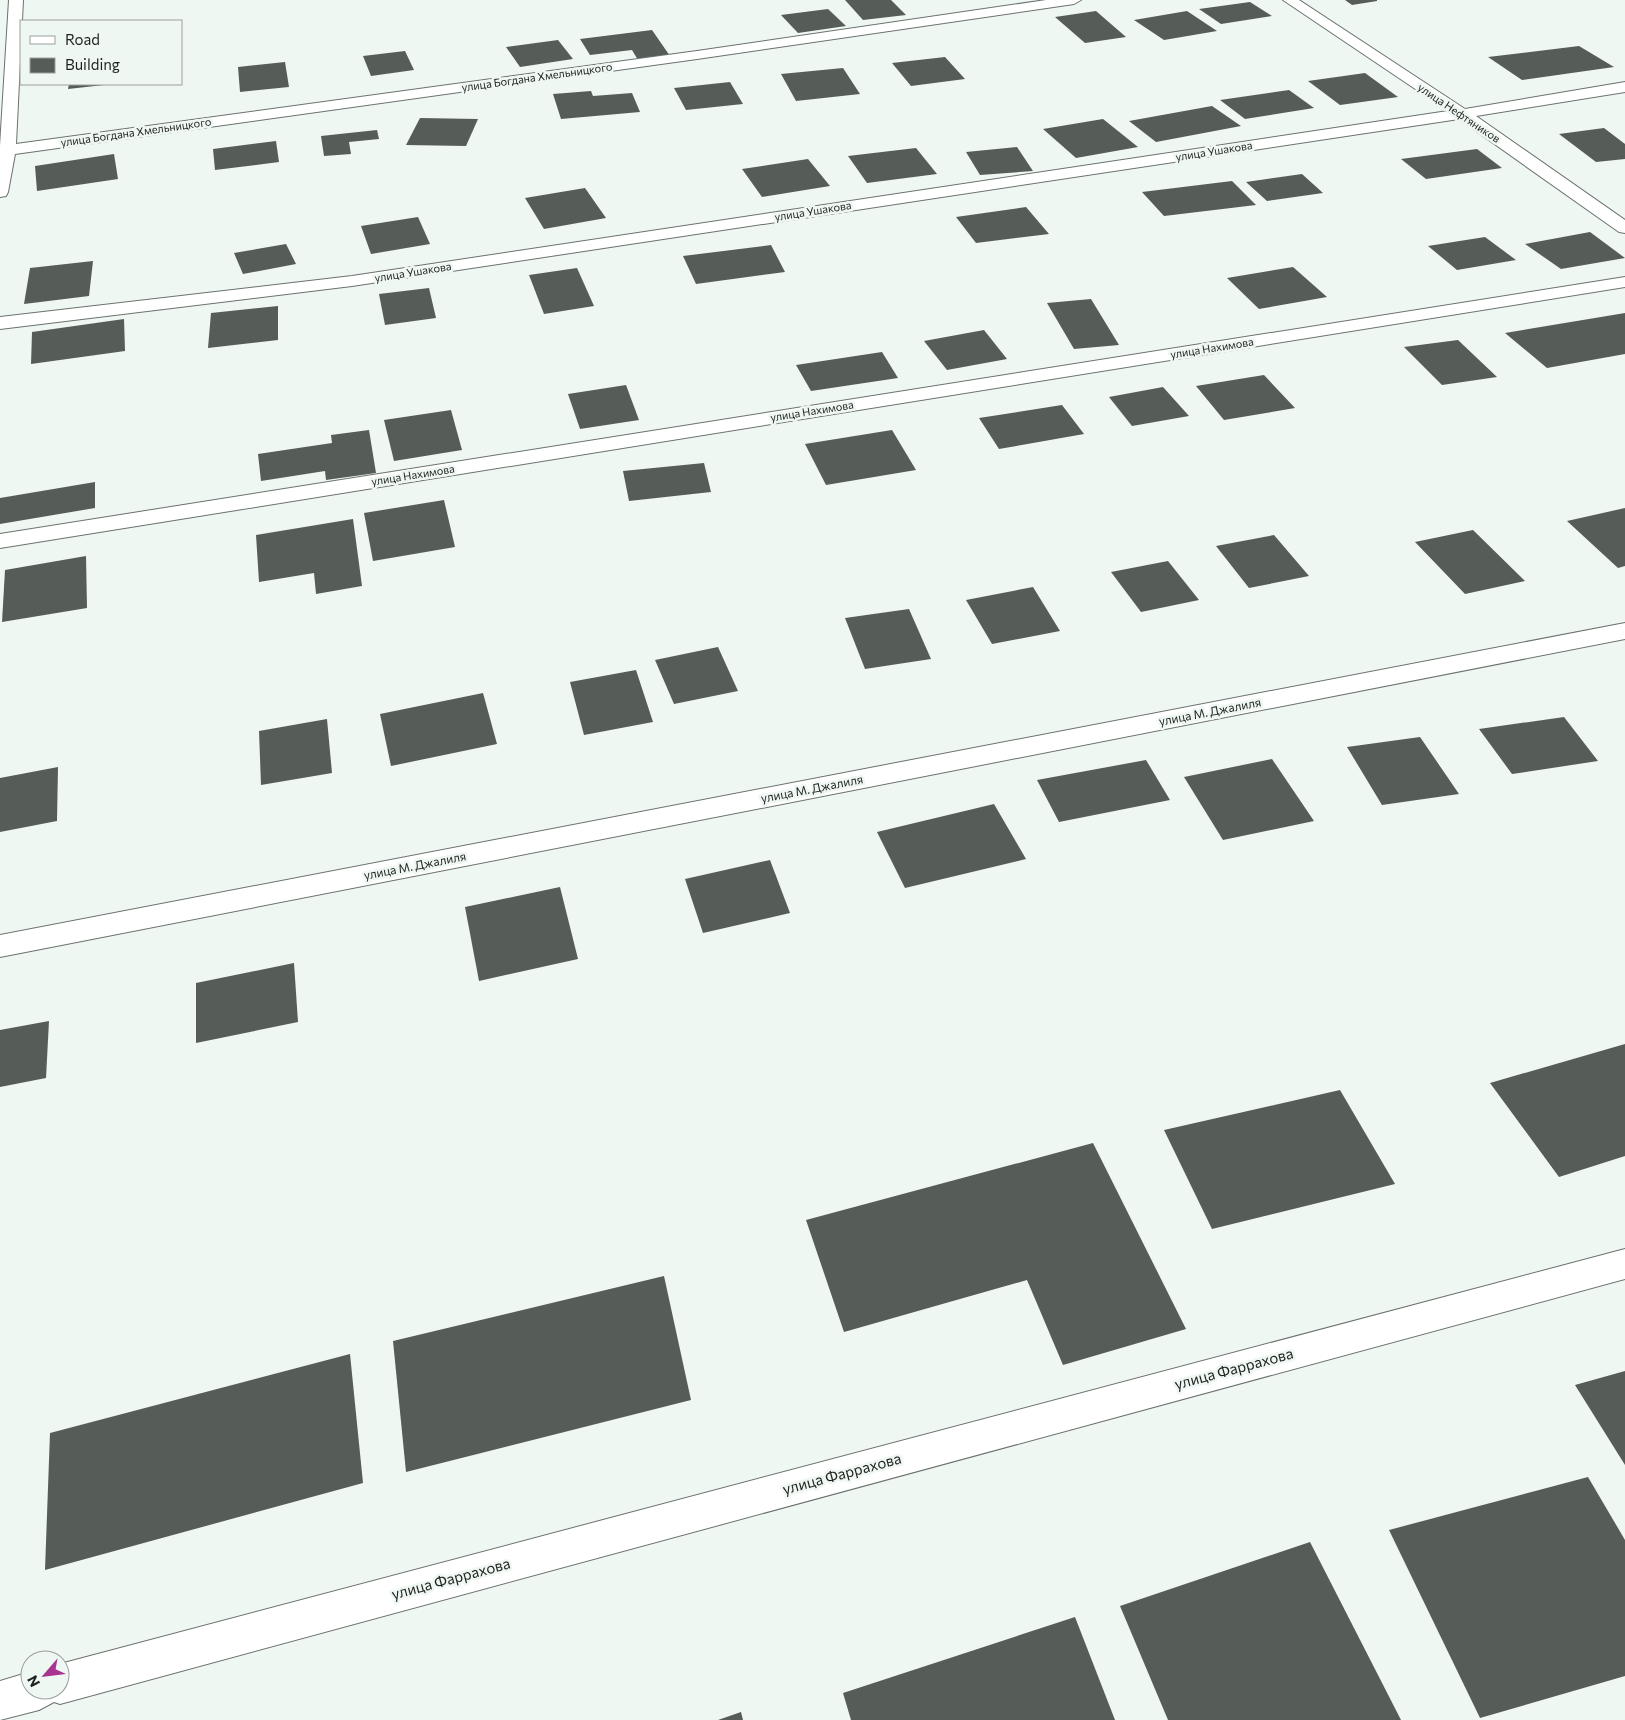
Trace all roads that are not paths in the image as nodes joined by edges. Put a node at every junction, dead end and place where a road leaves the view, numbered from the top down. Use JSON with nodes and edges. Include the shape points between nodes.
{"nodes":[{"id":1,"x":16,"y":0,"type":"edge"},
{"id":2,"x":1074,"y":0,"type":"edge"},
{"id":3,"x":1290,"y":0,"type":"edge"},
{"id":4,"x":1625,"y":87,"type":"edge"},
{"id":5,"x":1462,"y":114,"type":"junction"},
{"id":6,"x":4,"y":150,"type":"edge"},
{"id":7,"x":0,"y":192,"type":"edge"},
{"id":8,"x":1625,"y":228,"type":"edge"},
{"id":9,"x":1625,"y":282,"type":"edge"},
{"id":10,"x":0,"y":323,"type":"edge"},
{"id":11,"x":0,"y":541,"type":"edge"},
{"id":12,"x":1625,"y":631,"type":"edge"},
{"id":13,"x":0,"y":946,"type":"edge"},
{"id":14,"x":1625,"y":1264,"type":"edge"},
{"id":15,"x":70,"y":1681,"type":"edge"},
{"id":16,"x":20,"y":1695,"type":"edge"},
{"id":17,"x":0,"y":1701,"type":"edge"}],
"edges":[{"from":1,"to":6,"type":"street"},
{"from":2,"to":6,"type":"street","name":"улица Богдана Хмельницкого"},
{"from":3,"to":5,"type":"street","name":"улица Нефтяников"},
{"from":4,"to":5,"type":"street","name":"улица Ушакова"},
{"from":5,"to":8,"type":"street","name":"улица Нефтяников"},
{"from":5,"to":10,"type":"street","name":"улица Ушакова","via":[[352,281]]},
{"from":6,"to":7,"type":"street"},
{"from":9,"to":11,"type":"street","name":"улица Нахимова"},
{"from":12,"to":13,"type":"street","name":"улица М. Джалиля"},
{"from":14,"to":15,"type":"street","name":"улица Фаррахова"},
{"from":16,"to":17,"type":"street"}]}
